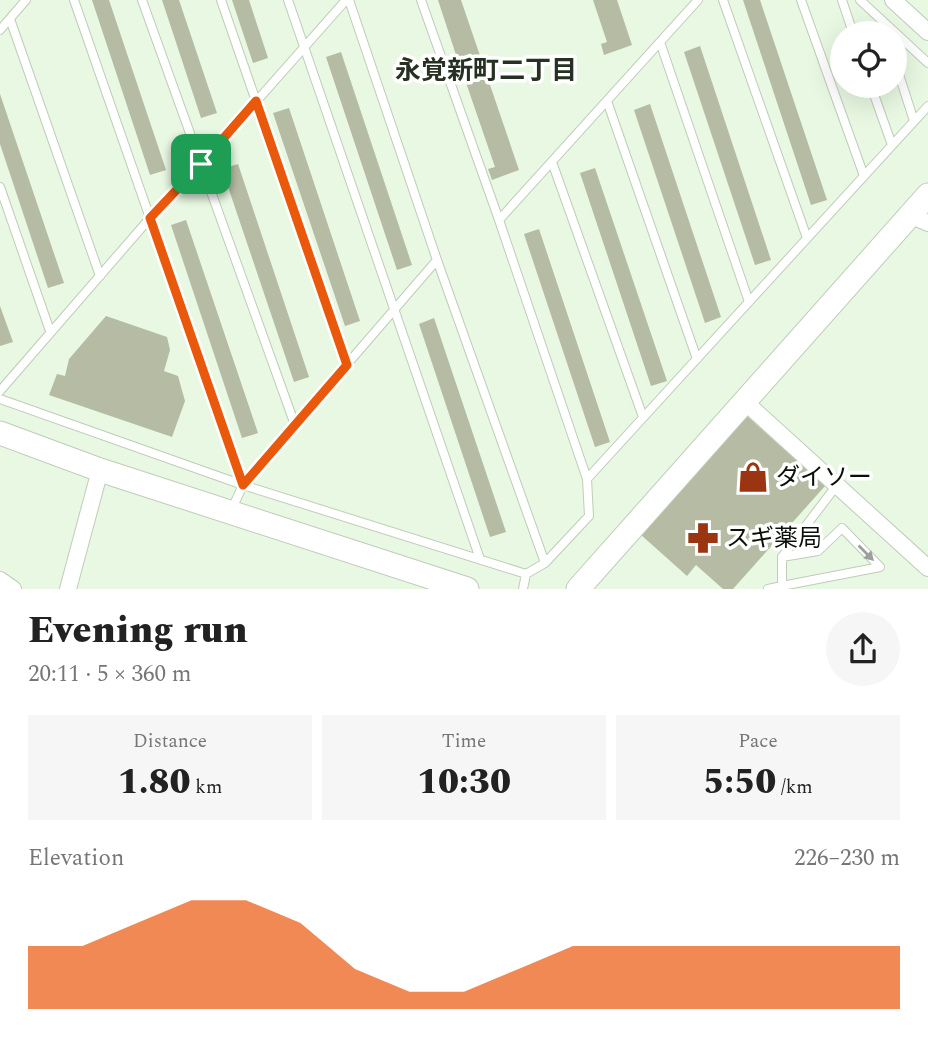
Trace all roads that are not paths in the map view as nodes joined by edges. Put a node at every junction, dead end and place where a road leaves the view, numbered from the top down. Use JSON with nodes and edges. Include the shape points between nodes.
{"nodes":[{"id":1,"x":26,"y":0,"type":"edge"},
{"id":2,"x":74,"y":0,"type":"edge"},
{"id":3,"x":142,"y":0,"type":"edge"},
{"id":4,"x":221,"y":0,"type":"edge"},
{"id":5,"x":288,"y":0,"type":"edge"},
{"id":6,"x":347,"y":0,"type":"edge"},
{"id":7,"x":421,"y":0,"type":"edge"},
{"id":8,"x":698,"y":0,"type":"edge"},
{"id":9,"x":723,"y":0,"type":"edge"},
{"id":10,"x":801,"y":0,"type":"edge"},
{"id":11,"x":842,"y":0,"type":"edge"},
{"id":12,"x":860,"y":0,"type":"edge"},
{"id":13,"x":892,"y":0,"type":"edge"},
{"id":14,"x":10,"y":19,"type":"junction"},
{"id":15,"x":881,"y":20,"type":"joint"},
{"id":16,"x":849,"y":21,"type":"edge"},
{"id":17,"x":0,"y":30,"type":"edge"},
{"id":18,"x":928,"y":32,"type":"edge"},
{"id":19,"x":660,"y":42,"type":"junction"},
{"id":20,"x":305,"y":46,"type":"junction"},
{"id":21,"x":928,"y":63,"type":"edge"},
{"id":22,"x":875,"y":98,"type":"edge"},
{"id":23,"x":907,"y":98,"type":"edge"},
{"id":24,"x":256,"y":101,"type":"junction"},
{"id":25,"x":607,"y":101,"type":"junction"},
{"id":26,"x":928,"y":106,"type":"edge"},
{"id":27,"x":914,"y":121,"type":"junction"},
{"id":28,"x":892,"y":145,"type":"junction"},
{"id":29,"x":552,"y":162,"type":"junction"},
{"id":30,"x":201,"y":164,"type":"junction"},
{"id":31,"x":864,"y":176,"type":"junction"},
{"id":32,"x":0,"y":187,"type":"edge"},
{"id":33,"x":928,"y":195,"type":"edge"},
{"id":34,"x":150,"y":218,"type":"junction"},
{"id":35,"x":919,"y":219,"type":"edge"},
{"id":36,"x":499,"y":220,"type":"junction"},
{"id":37,"x":807,"y":238,"type":"junction"},
{"id":38,"x":437,"y":260,"type":"junction"},
{"id":39,"x":100,"y":276,"type":"junction"},
{"id":40,"x":749,"y":302,"type":"junction"},
{"id":41,"x":394,"y":309,"type":"junction"},
{"id":42,"x":51,"y":331,"type":"junction"},
{"id":43,"x":696,"y":359,"type":"junction"},
{"id":44,"x":347,"y":365,"type":"junction"},
{"id":45,"x":0,"y":391,"type":"edge"},
{"id":46,"x":0,"y":399,"type":"edge"},
{"id":47,"x":744,"y":401,"type":"junction"},
{"id":48,"x":643,"y":417,"type":"junction"},
{"id":49,"x":295,"y":425,"type":"junction"},
{"id":50,"x":0,"y":433,"type":"edge"},
{"id":51,"x":100,"y":470,"type":"junction"},
{"id":52,"x":587,"y":479,"type":"junction"},
{"id":53,"x":243,"y":485,"type":"junction"},
{"id":54,"x":837,"y":485,"type":"junction"},
{"id":55,"x":230,"y":511,"type":"junction"},
{"id":56,"x":782,"y":557,"type":"junction"},
{"id":57,"x":480,"y":559,"type":"junction"},
{"id":58,"x":545,"y":564,"type":"junction"},
{"id":59,"x":928,"y":568,"type":"edge"},
{"id":60,"x":526,"y":574,"type":"junction"},
{"id":61,"x":0,"y":580,"type":"edge"},
{"id":62,"x":809,"y":585,"type":"edge"},
{"id":63,"x":782,"y":586,"type":"junction"},
{"id":64,"x":13,"y":589,"type":"edge"},
{"id":65,"x":68,"y":589,"type":"edge"},
{"id":66,"x":467,"y":589,"type":"edge"},
{"id":67,"x":523,"y":589,"type":"edge"},
{"id":68,"x":578,"y":589,"type":"edge"},
{"id":69,"x":768,"y":589,"type":"edge"}],
"edges":[{"from":1,"to":14,"type":"lane"},
{"from":2,"to":34,"type":"lane"},
{"from":3,"to":30,"type":"lane"},
{"from":4,"to":24,"type":"lane"},
{"from":5,"to":20,"type":"lane"},
{"from":6,"to":20,"type":"lane"},
{"from":6,"to":38,"type":"lane"},
{"from":7,"to":36,"type":"lane"},
{"from":8,"to":19,"type":"lane"},
{"from":9,"to":37,"type":"lane"},
{"from":10,"to":31,"type":"lane"},
{"from":11,"to":16,"type":"lane"},
{"from":12,"to":15,"type":"lane"},
{"from":13,"to":18,"type":"street"},
{"from":14,"to":17,"type":"lane"},
{"from":14,"to":39,"type":"lane"},
{"from":15,"to":21,"type":"lane"},
{"from":19,"to":25,"type":"lane"},
{"from":19,"to":40,"type":"lane"},
{"from":20,"to":24,"type":"lane"},
{"from":20,"to":41,"type":"lane"},
{"from":22,"to":28,"type":"lane"},
{"from":23,"to":27,"type":"lane"},
{"from":24,"to":30,"type":"lane"},
{"from":24,"to":44,"type":"lane"},
{"from":25,"to":29,"type":"lane"},
{"from":25,"to":43,"type":"lane"},
{"from":26,"to":27,"type":"lane"},
{"from":27,"to":28,"type":"lane"},
{"from":28,"to":31,"type":"lane"},
{"from":29,"to":36,"type":"lane"},
{"from":29,"to":48,"type":"lane"},
{"from":30,"to":34,"type":"lane"},
{"from":30,"to":49,"type":"lane"},
{"from":31,"to":37,"type":"lane"},
{"from":32,"to":42,"type":"lane"},
{"from":33,"to":35,"type":"street"},
{"from":34,"to":39,"type":"lane"},
{"from":34,"to":53,"type":"lane"},
{"from":35,"to":47,"type":"street"},
{"from":36,"to":52,"type":"lane"},
{"from":37,"to":40,"type":"lane"},
{"from":38,"to":41,"type":"lane"},
{"from":38,"to":58,"type":"lane"},
{"from":39,"to":42,"type":"lane"},
{"from":40,"to":43,"type":"lane"},
{"from":41,"to":44,"type":"lane"},
{"from":41,"to":57,"type":"lane"},
{"from":42,"to":45,"type":"lane"},
{"from":43,"to":48,"type":"lane"},
{"from":44,"to":49,"type":"lane"},
{"from":46,"to":53,"type":"lane"},
{"from":47,"to":54,"type":"street"},
{"from":47,"to":68,"type":"street"},
{"from":48,"to":52,"type":"lane"},
{"from":49,"to":53,"type":"lane"},
{"from":50,"to":51,"type":"street"},
{"from":51,"to":55,"type":"street"},
{"from":51,"to":65,"type":"street"},
{"from":52,"to":58,"type":"lane","via":[[589,516]]},
{"from":53,"to":55,"type":"lane"},
{"from":53,"to":57,"type":"lane"},
{"from":54,"to":56,"type":"lane"},
{"from":54,"to":59,"type":"street"},
{"from":55,"to":66,"type":"street"},
{"from":56,"to":62,"type":"lane","one_way":true,"via":[[818,551],[842,528],[880,567]]},
{"from":56,"to":63,"type":"lane"},
{"from":57,"to":60,"type":"lane"},
{"from":58,"to":60,"type":"lane"},
{"from":60,"to":67,"type":"lane"},
{"from":61,"to":64,"type":"street"},
{"from":62,"to":63,"type":"lane"},
{"from":63,"to":69,"type":"lane"}]}
